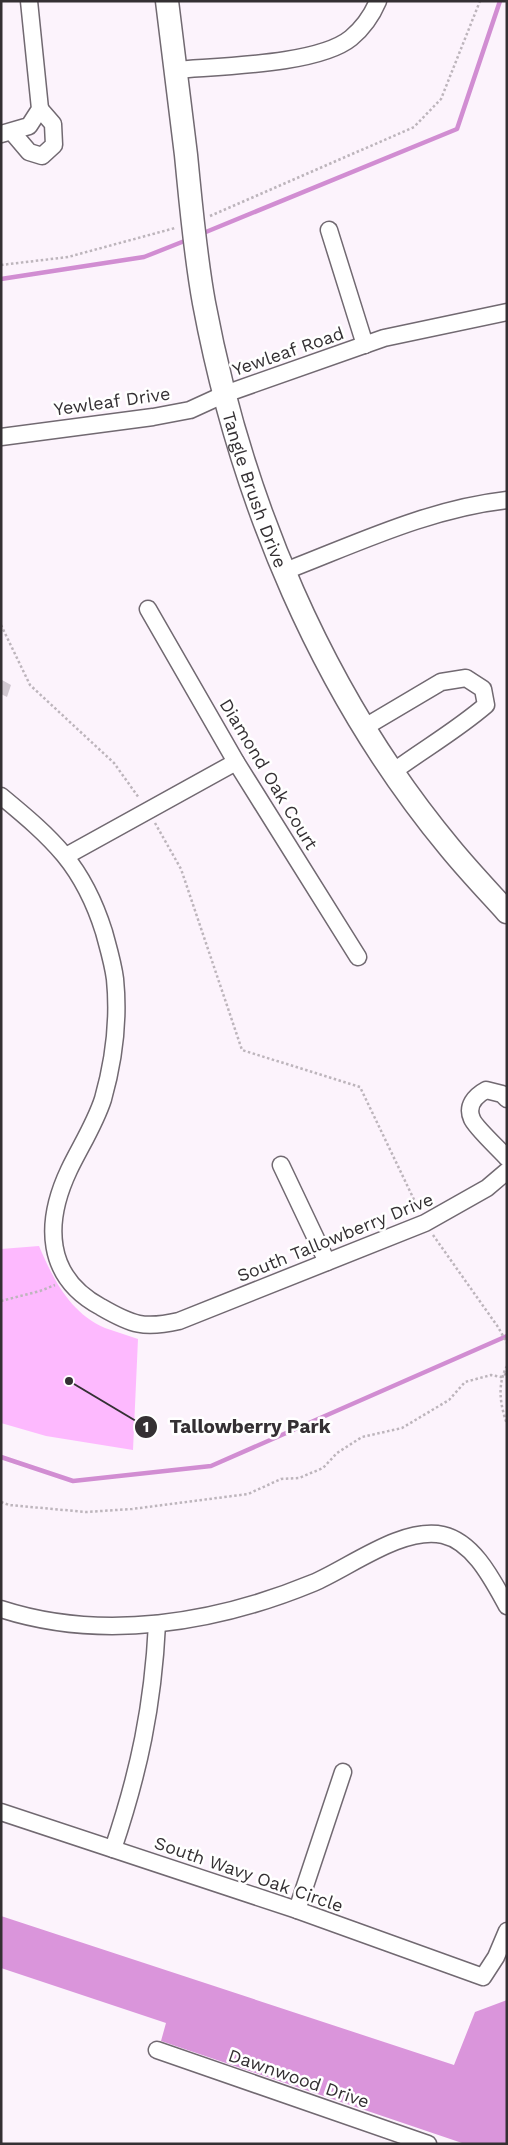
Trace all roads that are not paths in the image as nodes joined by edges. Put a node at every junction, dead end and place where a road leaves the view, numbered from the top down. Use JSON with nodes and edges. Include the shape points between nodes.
{"nodes":[{"id":1,"x":29,"y":1,"type":"edge"},
{"id":2,"x":167,"y":1,"type":"edge"},
{"id":3,"x":378,"y":1,"type":"edge"},
{"id":4,"x":175,"y":70,"type":"junction"},
{"id":5,"x":40,"y":109,"type":"junction"},
{"id":6,"x":7,"y":133,"type":"edge"},
{"id":7,"x":329,"y":230,"type":"dead end"},
{"id":8,"x":507,"y":312,"type":"edge"},
{"id":9,"x":365,"y":346,"type":"junction"},
{"id":10,"x":225,"y":394,"type":"junction"},
{"id":11,"x":1,"y":437,"type":"edge"},
{"id":12,"x":507,"y":500,"type":"edge"},
{"id":13,"x":285,"y":571,"type":"junction"},
{"id":14,"x":148,"y":609,"type":"dead end"},
{"id":15,"x":365,"y":727,"type":"junction"},
{"id":16,"x":236,"y":762,"type":"junction"},
{"id":17,"x":394,"y":771,"type":"junction"},
{"id":18,"x":1,"y":796,"type":"edge"},
{"id":19,"x":66,"y":856,"type":"junction"},
{"id":20,"x":507,"y":912,"type":"edge"},
{"id":21,"x":358,"y":957,"type":"dead end"},
{"id":22,"x":507,"y":1099,"type":"edge"},
{"id":23,"x":507,"y":1158,"type":"edge"},
{"id":24,"x":281,"y":1165,"type":"dead end"},
{"id":25,"x":507,"y":1171,"type":"edge"},
{"id":26,"x":327,"y":1262,"type":"junction"},
{"id":27,"x":507,"y":1606,"type":"edge"},
{"id":28,"x":1,"y":1609,"type":"edge"},
{"id":29,"x":157,"y":1624,"type":"junction"},
{"id":30,"x":343,"y":1772,"type":"dead end"},
{"id":31,"x":1,"y":1812,"type":"edge"},
{"id":32,"x":113,"y":1849,"type":"junction"},
{"id":33,"x":297,"y":1910,"type":"junction"},
{"id":34,"x":507,"y":1931,"type":"edge"},
{"id":35,"x":157,"y":2050,"type":"dead end"},
{"id":36,"x":428,"y":2144,"type":"edge"}],
"edges":[{"from":1,"to":5,"type":"street"},
{"from":2,"to":4,"type":"street","name":"Tangle Brush Drive"},
{"from":3,"to":4,"type":"street","via":[[372,15],[351,38],[306,57]]},
{"from":4,"to":10,"type":"street","name":"Tangle Brush Drive","via":[[204,304]]},
{"from":5,"to":6,"type":"street","via":[[29,126]]},
{"from":5,"to":6,"type":"street","via":[[53,124],[54,145],[42,156],[28,152]]},
{"from":7,"to":9,"type":"street","name":"Yewleaf Road"},
{"from":8,"to":9,"type":"street","name":"Yewleaf Road","via":[[384,338]]},
{"from":9,"to":10,"type":"street","name":"Yewleaf Road"},
{"from":10,"to":11,"type":"street","name":"Yewleaf Drive","via":[[190,410]]},
{"from":10,"to":13,"type":"street","name":"Tangle Brush Drive","via":[[254,489]]},
{"from":12,"to":13,"type":"street","via":[[430,515]]},
{"from":13,"to":15,"type":"street","name":"Tangle Brush Drive","via":[[327,663]]},
{"from":14,"to":16,"type":"street","name":"Diamond Oak Court"},
{"from":15,"to":17,"type":"street","name":"Tangle Brush Drive"},
{"from":15,"to":17,"type":"street","via":[[441,682],[466,678],[483,689],[486,705]]},
{"from":16,"to":19,"type":"street"},
{"from":16,"to":21,"type":"street","name":"Diamond Oak Court"},
{"from":17,"to":20,"type":"street","name":"Tangle Brush Drive","via":[[450,848]]},
{"from":18,"to":19,"type":"street","name":"South Tallowberry Drive"},
{"from":19,"to":26,"type":"street","name":"South Tallowberry Drive","via":[[96,907],[114,971],[116,1005],[116,1034],[102,1101],[58,1200],[53,1250],[68,1280],[86,1300],[127,1322],[144,1325],[179,1321]]},
{"from":22,"to":23,"type":"street","via":[[502,1094],[486,1090],[471,1104],[472,1119]]},
{"from":24,"to":26,"type":"street"},
{"from":25,"to":26,"type":"street","name":"South Tallowberry Drive","via":[[487,1188],[426,1223]]},
{"from":27,"to":29,"type":"street","via":[[477,1559],[459,1542],[442,1535],[418,1535],[314,1583],[258,1603],[199,1618]]},
{"from":28,"to":29,"type":"street","via":[[39,1619],[83,1624]]},
{"from":29,"to":32,"type":"street","via":[[147,1724],[130,1798]]},
{"from":30,"to":33,"type":"street"},
{"from":31,"to":32,"type":"street","name":"South Wavy Oak Circle"},
{"from":32,"to":33,"type":"street","name":"South Wavy Oak Circle"},
{"from":33,"to":34,"type":"street","name":"South Wavy Oak Circle","via":[[483,1976],[496,1957]]},
{"from":35,"to":36,"type":"street","name":"Dawnwood Drive"}]}
